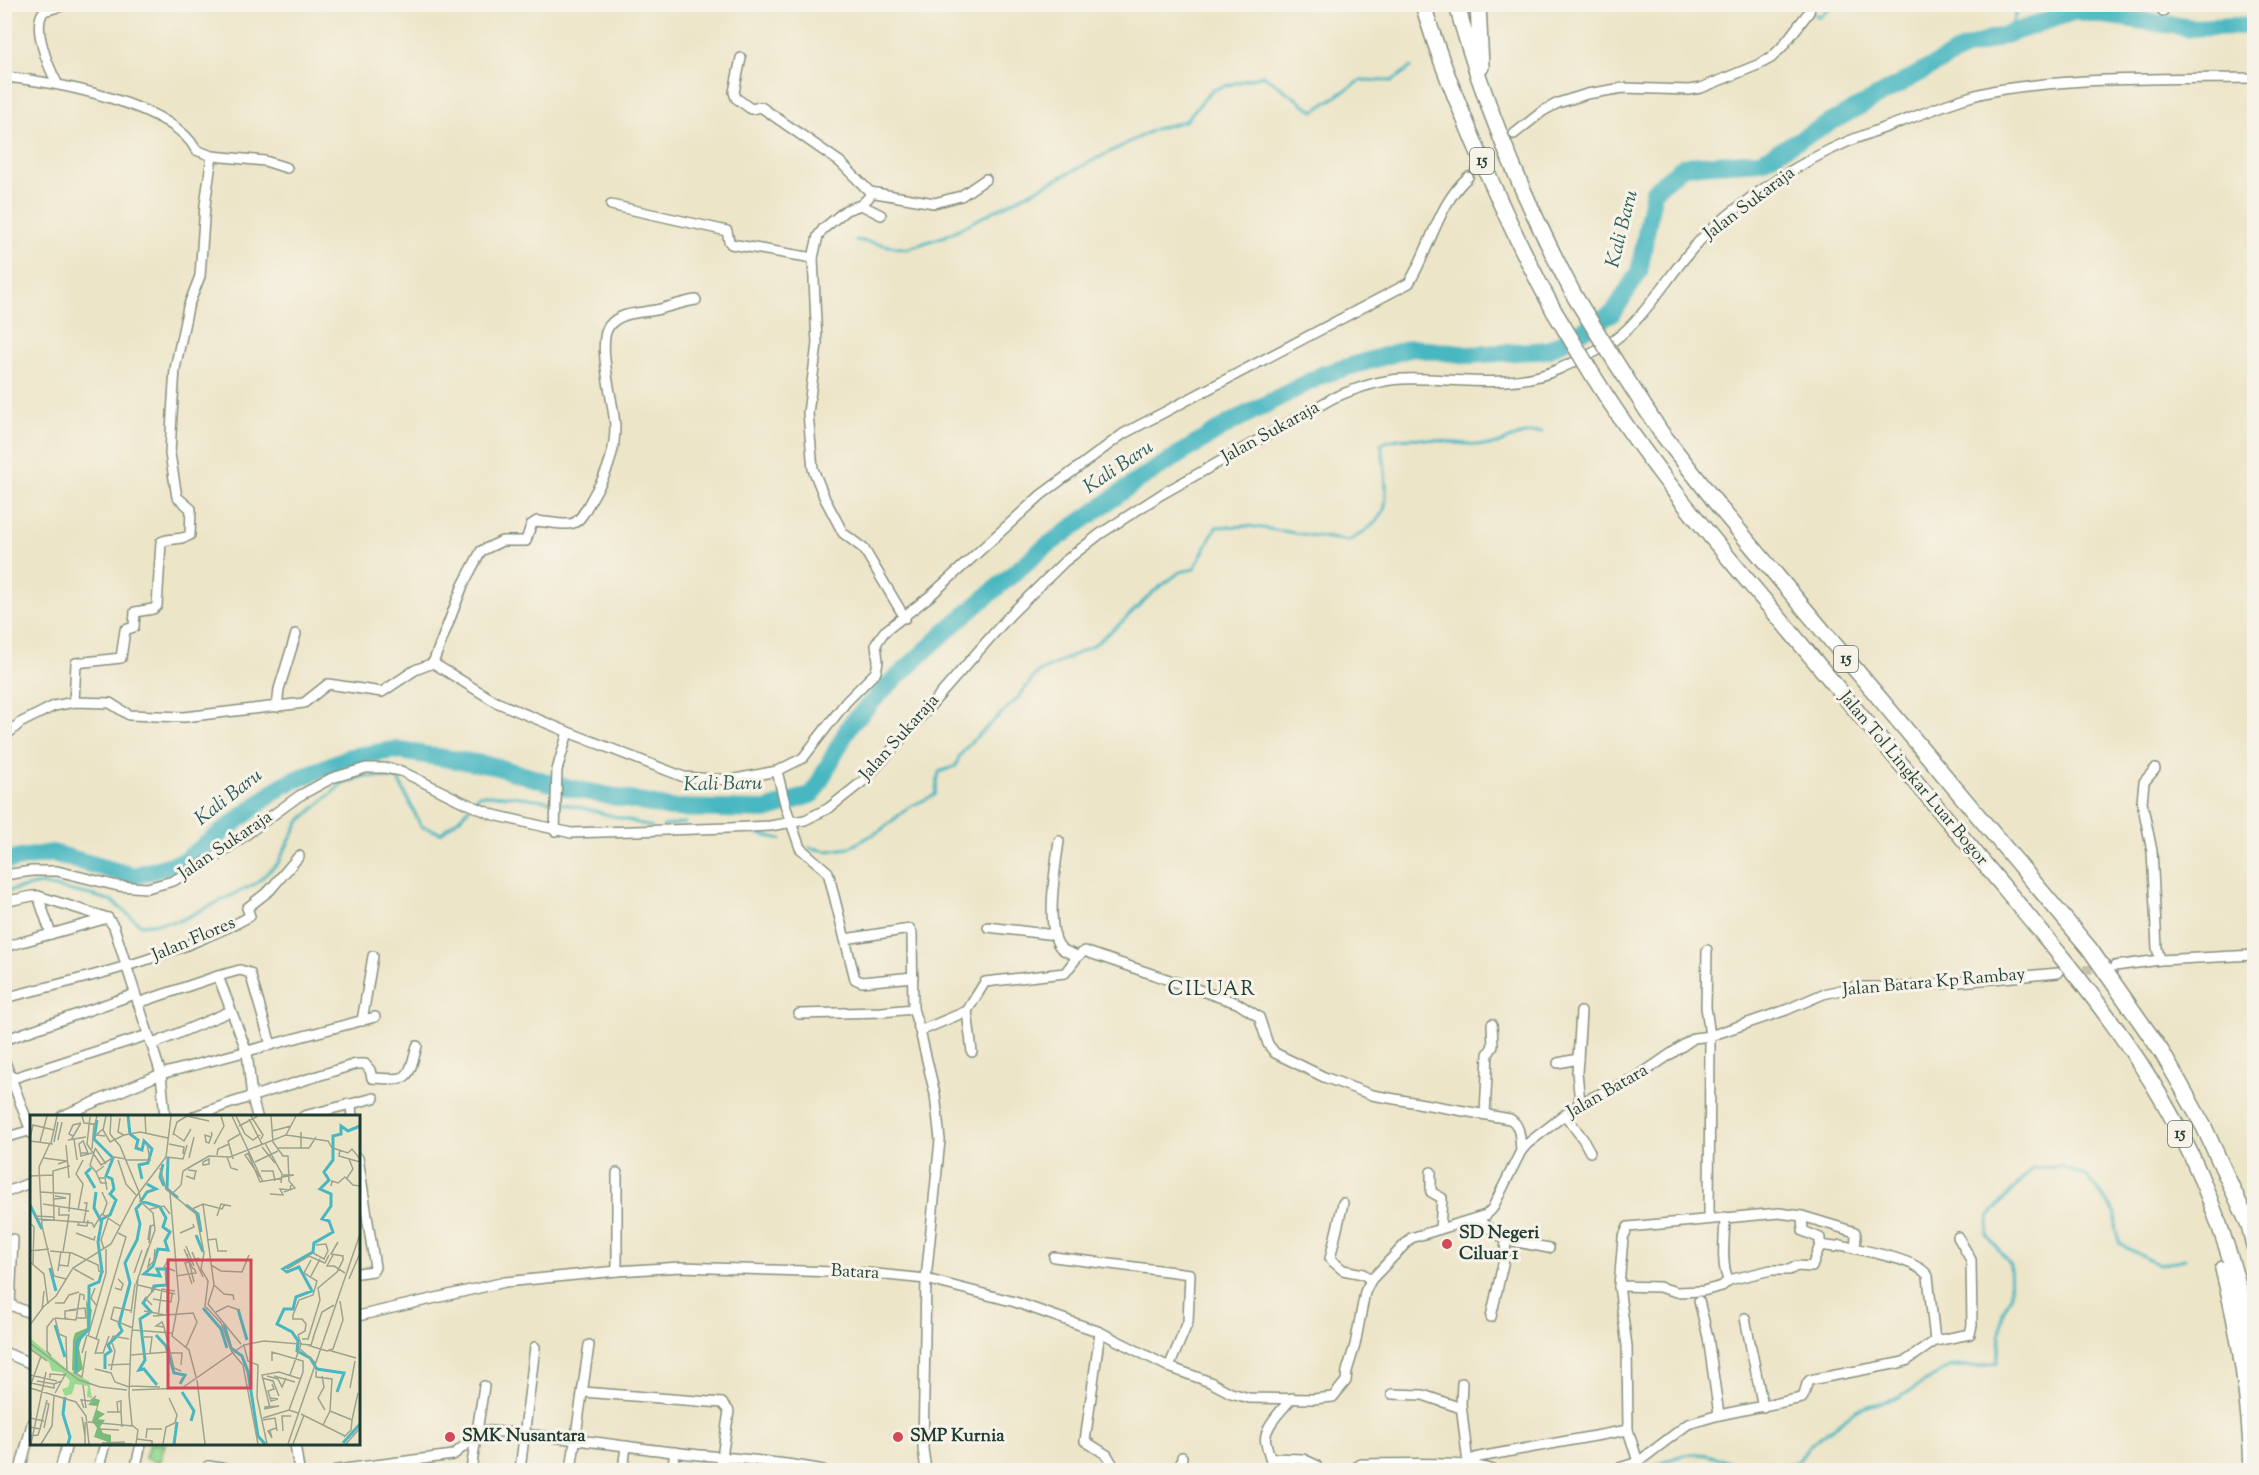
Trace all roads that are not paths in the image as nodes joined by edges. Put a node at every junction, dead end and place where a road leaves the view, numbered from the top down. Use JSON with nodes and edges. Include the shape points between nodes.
{"nodes":[{"id":1,"x":69,"y":4,"type":"edge"},
{"id":2,"x":1424,"y":4,"type":"edge"},
{"id":3,"x":1457,"y":4,"type":"edge"},
{"id":4,"x":1478,"y":4,"type":"edge"},
{"id":5,"x":1810,"y":7,"type":"edge"},
{"id":6,"x":741,"y":58,"type":"dead end"},
{"id":7,"x":4,"y":77,"type":"edge"},
{"id":8,"x":2254,"y":78,"type":"edge"},
{"id":9,"x":57,"y":84,"type":"junction"},
{"id":10,"x":1483,"y":88,"type":"junction"},
{"id":11,"x":1515,"y":134,"type":"tunnel mouth"},
{"id":12,"x":212,"y":156,"type":"junction"},
{"id":13,"x":287,"y":168,"type":"dead end"},
{"id":14,"x":1468,"y":177,"type":"tunnel mouth"},
{"id":15,"x":986,"y":179,"type":"dead end"},
{"id":16,"x":870,"y":192,"type":"junction"},
{"id":17,"x":611,"y":205,"type":"dead end"},
{"id":18,"x":861,"y":205,"type":"junction"},
{"id":19,"x":880,"y":215,"type":"dead end"},
{"id":20,"x":813,"y":258,"type":"junction"},
{"id":21,"x":696,"y":300,"type":"dead end"},
{"id":22,"x":905,"y":618,"type":"junction"},
{"id":23,"x":296,"y":634,"type":"dead end"},
{"id":24,"x":433,"y":663,"type":"junction"},
{"id":25,"x":74,"y":702,"type":"junction"},
{"id":26,"x":277,"y":707,"type":"junction"},
{"id":27,"x":568,"y":732,"type":"junction"},
{"id":28,"x":4,"y":737,"type":"edge"},
{"id":29,"x":2155,"y":769,"type":"dead end"},
{"id":30,"x":777,"y":771,"type":"junction"},
{"id":31,"x":790,"y":823,"type":"junction"},
{"id":32,"x":555,"y":831,"type":"junction"},
{"id":33,"x":1059,"y":841,"type":"dead end"},
{"id":34,"x":299,"y":855,"type":"dead end"},
{"id":35,"x":4,"y":875,"type":"edge"},
{"id":36,"x":38,"y":896,"type":"junction"},
{"id":37,"x":4,"y":902,"type":"edge"},
{"id":38,"x":108,"y":918,"type":"junction"},
{"id":39,"x":987,"y":927,"type":"dead end"},
{"id":40,"x":51,"y":934,"type":"junction"},
{"id":41,"x":1055,"y":935,"type":"junction"},
{"id":42,"x":845,"y":939,"type":"junction"},
{"id":43,"x":4,"y":947,"type":"edge"},
{"id":44,"x":1707,"y":950,"type":"dead end"},
{"id":45,"x":2254,"y":955,"type":"edge"},
{"id":46,"x":373,"y":956,"type":"dead end"},
{"id":47,"x":1078,"y":957,"type":"junction"},
{"id":48,"x":2160,"y":960,"type":"junction"},
{"id":49,"x":2115,"y":966,"type":"tunnel mouth"},
{"id":50,"x":128,"y":967,"type":"junction"},
{"id":51,"x":2058,"y":973,"type":"tunnel mouth"},
{"id":52,"x":218,"y":976,"type":"junction"},
{"id":53,"x":914,"y":977,"type":"junction"},
{"id":54,"x":4,"y":998,"type":"edge"},
{"id":55,"x":136,"y":999,"type":"junction"},
{"id":56,"x":912,"y":1009,"type":"junction"},
{"id":57,"x":231,"y":1011,"type":"junction"},
{"id":58,"x":967,"y":1011,"type":"junction"},
{"id":59,"x":1581,"y":1012,"type":"dead end"},
{"id":60,"x":799,"y":1014,"type":"dead end"},
{"id":61,"x":375,"y":1017,"type":"dead end"},
{"id":62,"x":362,"y":1021,"type":"junction"},
{"id":63,"x":1492,"y":1024,"type":"dead end"},
{"id":64,"x":920,"y":1031,"type":"junction"},
{"id":65,"x":1710,"y":1036,"type":"junction"},
{"id":66,"x":151,"y":1039,"type":"junction"},
{"id":67,"x":4,"y":1040,"type":"edge"},
{"id":68,"x":271,"y":1045,"type":"junction"},
{"id":69,"x":417,"y":1046,"type":"dead end"},
{"id":70,"x":247,"y":1052,"type":"junction"},
{"id":71,"x":972,"y":1052,"type":"dead end"},
{"id":72,"x":4,"y":1059,"type":"edge"},
{"id":73,"x":1578,"y":1059,"type":"junction"},
{"id":74,"x":1558,"y":1063,"type":"dead end"},
{"id":75,"x":161,"y":1074,"type":"junction"},
{"id":76,"x":8,"y":1080,"type":"edge"},
{"id":77,"x":252,"y":1098,"type":"junction"},
{"id":78,"x":374,"y":1098,"type":"dead end"},
{"id":79,"x":1580,"y":1103,"type":"junction"},
{"id":80,"x":348,"y":1104,"type":"junction"},
{"id":81,"x":208,"y":1114,"type":"edge"},
{"id":82,"x":1485,"y":1114,"type":"junction"},
{"id":83,"x":64,"y":1115,"type":"edge"},
{"id":84,"x":165,"y":1115,"type":"edge"},
{"id":85,"x":257,"y":1115,"type":"edge"},
{"id":86,"x":310,"y":1115,"type":"edge"},
{"id":87,"x":352,"y":1115,"type":"edge"},
{"id":88,"x":1566,"y":1116,"type":"junction"},
{"id":89,"x":30,"y":1130,"type":"edge"},
{"id":90,"x":30,"y":1132,"type":"edge"},
{"id":91,"x":4,"y":1138,"type":"edge"},
{"id":92,"x":1521,"y":1151,"type":"junction"},
{"id":93,"x":1590,"y":1152,"type":"dead end"},
{"id":94,"x":360,"y":1171,"type":"edge"},
{"id":95,"x":1431,"y":1172,"type":"dead end"},
{"id":96,"x":2199,"y":1172,"type":"junction"},
{"id":97,"x":617,"y":1173,"type":"dead end"},
{"id":98,"x":30,"y":1183,"type":"edge"},
{"id":99,"x":4,"y":1193,"type":"edge"},
{"id":100,"x":1342,"y":1203,"type":"dead end"},
{"id":101,"x":1725,"y":1216,"type":"junction"},
{"id":102,"x":1802,"y":1216,"type":"junction"},
{"id":103,"x":1709,"y":1218,"type":"junction"},
{"id":104,"x":1476,"y":1219,"type":"junction"},
{"id":105,"x":1440,"y":1229,"type":"junction"},
{"id":106,"x":2252,"y":1230,"type":"edge"},
{"id":107,"x":1958,"y":1236,"type":"dead end"},
{"id":108,"x":13,"y":1239,"type":"dead end"},
{"id":109,"x":1506,"y":1240,"type":"junction"},
{"id":110,"x":1820,"y":1245,"type":"junction"},
{"id":111,"x":2254,"y":1246,"type":"edge"},
{"id":112,"x":1550,"y":1248,"type":"dead end"},
{"id":113,"x":1854,"y":1248,"type":"junction"},
{"id":114,"x":1054,"y":1257,"type":"dead end"},
{"id":115,"x":617,"y":1270,"type":"junction"},
{"id":116,"x":360,"y":1273,"type":"edge"},
{"id":117,"x":926,"y":1279,"type":"junction"},
{"id":118,"x":1371,"y":1280,"type":"junction"},
{"id":119,"x":1729,"y":1280,"type":"junction"},
{"id":120,"x":1619,"y":1286,"type":"junction"},
{"id":121,"x":1699,"y":1301,"type":"dead end"},
{"id":122,"x":7,"y":1303,"type":"edge"},
{"id":123,"x":30,"y":1313,"type":"edge"},
{"id":124,"x":360,"y":1316,"type":"edge"},
{"id":125,"x":1491,"y":1317,"type":"dead end"},
{"id":126,"x":1744,"y":1318,"type":"dead end"},
{"id":127,"x":1100,"y":1332,"type":"junction"},
{"id":128,"x":1935,"y":1341,"type":"junction"},
{"id":129,"x":589,"y":1345,"type":"dead end"},
{"id":130,"x":535,"y":1347,"type":"dead end"},
{"id":131,"x":2254,"y":1349,"type":"edge"},
{"id":132,"x":4,"y":1352,"type":"edge"},
{"id":133,"x":30,"y":1363,"type":"edge"},
{"id":134,"x":1169,"y":1366,"type":"junction"},
{"id":135,"x":1462,"y":1383,"type":"dead end"},
{"id":136,"x":484,"y":1386,"type":"dead end"},
{"id":137,"x":583,"y":1392,"type":"junction"},
{"id":138,"x":1392,"y":1394,"type":"dead end"},
{"id":139,"x":1333,"y":1397,"type":"joint"},
{"id":140,"x":1292,"y":1398,"type":"junction"},
{"id":141,"x":1763,"y":1407,"type":"junction"},
{"id":142,"x":1461,"y":1408,"type":"junction"},
{"id":143,"x":1719,"y":1415,"type":"junction"},
{"id":144,"x":476,"y":1430,"type":"junction"},
{"id":145,"x":1628,"y":1430,"type":"junction"},
{"id":146,"x":30,"y":1432,"type":"edge"},
{"id":147,"x":524,"y":1433,"type":"junction"},
{"id":148,"x":576,"y":1439,"type":"junction"},
{"id":149,"x":66,"y":1445,"type":"edge"},
{"id":150,"x":104,"y":1445,"type":"edge"},
{"id":151,"x":141,"y":1445,"type":"edge"},
{"id":152,"x":295,"y":1445,"type":"edge"},
{"id":153,"x":626,"y":1446,"type":"junction"},
{"id":154,"x":675,"y":1452,"type":"junction"},
{"id":155,"x":722,"y":1457,"type":"junction"},
{"id":156,"x":1182,"y":1457,"type":"dead end"},
{"id":157,"x":1272,"y":1458,"type":"junction"},
{"id":158,"x":1638,"y":1462,"type":"junction"},
{"id":159,"x":1468,"y":1463,"type":"junction"},
{"id":160,"x":208,"y":1466,"type":"dead end"},
{"id":161,"x":773,"y":1466,"type":"edge"},
{"id":162,"x":20,"y":1470,"type":"edge"},
{"id":163,"x":60,"y":1470,"type":"edge"},
{"id":164,"x":98,"y":1470,"type":"edge"},
{"id":165,"x":135,"y":1470,"type":"edge"},
{"id":166,"x":233,"y":1470,"type":"edge"},
{"id":167,"x":300,"y":1470,"type":"edge"},
{"id":168,"x":337,"y":1470,"type":"edge"},
{"id":169,"x":471,"y":1470,"type":"edge"},
{"id":170,"x":520,"y":1470,"type":"edge"},
{"id":171,"x":572,"y":1470,"type":"edge"},
{"id":172,"x":623,"y":1470,"type":"edge"},
{"id":173,"x":672,"y":1470,"type":"edge"},
{"id":174,"x":720,"y":1470,"type":"edge"},
{"id":175,"x":821,"y":1470,"type":"edge"},
{"id":176,"x":926,"y":1470,"type":"edge"},
{"id":177,"x":1116,"y":1470,"type":"edge"},
{"id":178,"x":1180,"y":1470,"type":"edge"},
{"id":179,"x":1272,"y":1470,"type":"edge"},
{"id":180,"x":1317,"y":1470,"type":"edge"},
{"id":181,"x":1355,"y":1470,"type":"edge"},
{"id":182,"x":1493,"y":1470,"type":"edge"},
{"id":183,"x":1614,"y":1470,"type":"edge"},
{"id":184,"x":2252,"y":1470,"type":"edge"}],
"edges":[{"from":1,"to":9,"type":"street","via":[[44,11],[40,19],[46,62]]},
{"from":2,"to":96,"type":"highway","name":"Jalan Tol Lingkar Luar Bogor","number":"15","bridge":true,"via":[[1448,80],[1524,256],[1594,377],[1698,521],[2052,945],[2125,1041],[2167,1109]]},
{"from":3,"to":10,"type":"highway","name":"Jalan Tol Lingkar Luar Bogor","number":"15"},
{"from":4,"to":10,"type":"highway"},
{"from":5,"to":11,"type":"street","via":[[1782,47],[1760,64],[1701,88],[1623,88],[1587,94],[1543,111]]},
{"from":6,"to":16,"type":"street","via":[[736,98],[751,109],[761,106],[802,134],[840,162]]},
{"from":7,"to":9,"type":"street"},
{"from":8,"to":31,"type":"street","name":"Jalan Sukaraja","via":[[2054,84],[2005,89],[1963,99],[1848,142],[1773,182],[1714,226],[1687,253],[1637,319],[1613,341],[1558,369],[1535,378],[1400,379],[1352,389],[1333,398],[1162,494],[1064,562],[1010,615],[867,778],[830,808]]},
{"from":9,"to":12,"type":"street","via":[[151,113],[182,131],[196,150]]},
{"from":10,"to":106,"type":"highway","name":"Jalan Tol Lingkar Luar Bogor","number":"15","bridge":true,"via":[[1520,187],[1550,250],[1575,297],[1660,431],[2089,948],[2179,1082]]},
{"from":12,"to":13,"type":"street","via":[[265,161]]},
{"from":12,"to":25,"type":"street","via":[[200,276],[188,307],[175,369],[173,402],[170,454],[177,497],[191,509],[190,535],[161,542],[157,606],[135,612],[134,627],[125,630],[121,658],[76,663]]},
{"from":14,"to":22,"type":"street","via":[[1452,196],[1410,283],[1123,434],[1041,495]]},
{"from":15,"to":16,"type":"street","via":[[961,196],[934,203]]},
{"from":16,"to":18,"type":"street"},
{"from":17,"to":20,"type":"street","via":[[728,231],[731,244]]},
{"from":18,"to":19,"type":"street"},
{"from":18,"to":20,"type":"street","via":[[846,210],[823,229]]},
{"from":20,"to":22,"type":"street","via":[[817,344],[808,413],[813,469],[843,533],[864,549]]},
{"from":21,"to":24,"type":"street","via":[[636,312],[610,326],[603,339],[614,439],[599,488],[573,525],[537,521],[531,525],[526,541],[502,541],[481,551],[463,585]]},
{"from":22,"to":30,"type":"street","via":[[884,632],[876,644],[876,672],[846,702],[803,758]]},
{"from":23,"to":26,"type":"street"},
{"from":24,"to":26,"type":"street","via":[[382,692],[328,684],[304,703]]},
{"from":24,"to":27,"type":"street","via":[[496,702]]},
{"from":25,"to":26,"type":"street","via":[[110,703],[129,716],[184,717]]},
{"from":25,"to":28,"type":"street","via":[[54,706],[20,723]]},
{"from":27,"to":30,"type":"street","via":[[684,777],[730,780]]},
{"from":27,"to":32,"type":"street","via":[[556,770]]},
{"from":29,"to":48,"type":"street","via":[[2144,782],[2142,802],[2152,851]]},
{"from":30,"to":31,"type":"street"},
{"from":31,"to":32,"type":"street","name":"Jalan Sukaraja","via":[[650,832]]},
{"from":31,"to":42,"type":"street","via":[[800,848],[828,872]]},
{"from":32,"to":35,"type":"street","name":"Jalan Sukaraja","via":[[463,802],[401,771],[366,768],[299,796],[214,858],[173,882],[147,888],[118,886],[57,872]]},
{"from":33,"to":41,"type":"street","via":[[1052,909]]},
{"from":34,"to":50,"type":"street","name":"Jalan Flores","via":[[270,890],[248,907],[248,917]]},
{"from":36,"to":37,"type":"street"},
{"from":36,"to":38,"type":"street"},
{"from":36,"to":40,"type":"street"},
{"from":38,"to":40,"type":"street"},
{"from":38,"to":50,"type":"street"},
{"from":39,"to":41,"type":"street"},
{"from":40,"to":43,"type":"street"},
{"from":41,"to":47,"type":"street","via":[[1060,946]]},
{"from":42,"to":53,"type":"street","via":[[855,979],[862,982]]},
{"from":42,"to":53,"type":"street","via":[[910,929]]},
{"from":44,"to":65,"type":"street"},
{"from":45,"to":48,"type":"street"},
{"from":46,"to":62,"type":"street"},
{"from":47,"to":58,"type":"street","via":[[1065,973],[985,982]]},
{"from":47,"to":82,"type":"street","via":[[1085,951],[1237,1003],[1258,1017],[1275,1053],[1348,1087]]},
{"from":48,"to":49,"type":"street"},
{"from":50,"to":54,"type":"street"},
{"from":50,"to":55,"type":"street"},
{"from":51,"to":65,"type":"street","name":"Jalan Batara Kp Rambay","via":[[1905,987],[1854,987],[1823,994]]},
{"from":52,"to":55,"type":"street"},
{"from":52,"to":57,"type":"street"},
{"from":52,"to":68,"type":"street","via":[[240,970],[250,973]]},
{"from":53,"to":56,"type":"street"},
{"from":55,"to":66,"type":"street"},
{"from":55,"to":67,"type":"street"},
{"from":56,"to":60,"type":"street"},
{"from":56,"to":64,"type":"street"},
{"from":57,"to":66,"type":"street"},
{"from":57,"to":70,"type":"street"},
{"from":58,"to":64,"type":"street"},
{"from":58,"to":71,"type":"street"},
{"from":59,"to":73,"type":"street"},
{"from":61,"to":62,"type":"street"},
{"from":62,"to":68,"type":"street"},
{"from":63,"to":82,"type":"street"},
{"from":64,"to":117,"type":"street","via":[[935,1094],[940,1140]]},
{"from":65,"to":79,"type":"street","name":"Jalan Batara","via":[[1694,1038],[1637,1077]]},
{"from":65,"to":103,"type":"street"},
{"from":66,"to":75,"type":"street"},
{"from":66,"to":76,"type":"street"},
{"from":68,"to":70,"type":"street"},
{"from":69,"to":77,"type":"street","via":[[409,1073],[403,1078],[372,1078],[365,1064],[356,1064]]},
{"from":70,"to":75,"type":"street"},
{"from":70,"to":77,"type":"street"},
{"from":72,"to":76,"type":"street"},
{"from":73,"to":74,"type":"street"},
{"from":73,"to":79,"type":"street"},
{"from":75,"to":83,"type":"street"},
{"from":75,"to":84,"type":"street"},
{"from":76,"to":89,"type":"street"},
{"from":77,"to":81,"type":"street"},
{"from":77,"to":85,"type":"street"},
{"from":78,"to":80,"type":"street"},
{"from":79,"to":88,"type":"street","name":"Jalan Batara"},
{"from":80,"to":86,"type":"street"},
{"from":80,"to":87,"type":"street"},
{"from":82,"to":92,"type":"street","via":[[1516,1122]]},
{"from":88,"to":92,"type":"street","name":"Jalan Batara"},
{"from":88,"to":93,"type":"street"},
{"from":90,"to":91,"type":"street"},
{"from":92,"to":104,"type":"street","name":"Jalan Batara","via":[[1492,1209]]},
{"from":94,"to":116,"type":"street","via":[[375,1268]]},
{"from":95,"to":105,"type":"street","via":[[1431,1192],[1442,1198]]},
{"from":96,"to":131,"type":"highway","name":"Jalan Tol Lingkar Luar Bogor","number":"15","via":[[2229,1252]]},
{"from":96,"to":184,"type":"highway","via":[[2235,1322]]},
{"from":97,"to":115,"type":"street"},
{"from":98,"to":99,"type":"street"},
{"from":100,"to":118,"type":"street","via":[[1330,1259],[1343,1270]]},
{"from":101,"to":102,"type":"street"},
{"from":101,"to":103,"type":"street"},
{"from":101,"to":119,"type":"street","via":[[1724,1263]]},
{"from":102,"to":110,"type":"street","via":[[1803,1231],[1820,1238]]},
{"from":102,"to":113,"type":"street","via":[[1855,1232]]},
{"from":103,"to":120,"type":"street","via":[[1628,1227],[1623,1238]]},
{"from":104,"to":105,"type":"street","name":"Jalan Batara"},
{"from":104,"to":109,"type":"street"},
{"from":105,"to":118,"type":"street","name":"Jalan Batara","via":[[1411,1238]]},
{"from":106,"to":111,"type":"highway","name":"Jalan Tol Lingkar Luar Bogor","number":"15"},
{"from":107,"to":128,"type":"street","via":[[1971,1260],[1972,1330],[1964,1336]]},
{"from":108,"to":122,"type":"street"},
{"from":109,"to":112,"type":"street"},
{"from":109,"to":125,"type":"street"},
{"from":110,"to":113,"type":"street"},
{"from":110,"to":119,"type":"street","via":[[1812,1268],[1797,1266]]},
{"from":113,"to":128,"type":"street","via":[[1925,1272]]},
{"from":114,"to":134,"type":"street","via":[[1190,1274],[1188,1322]]},
{"from":115,"to":117,"type":"street","name":"Batara","via":[[727,1268]]},
{"from":115,"to":124,"type":"street","name":"Batara","via":[[505,1282]]},
{"from":117,"to":127,"type":"street","name":"Batara","via":[[1015,1302]]},
{"from":117,"to":176,"type":"street"},
{"from":118,"to":139,"type":"street","name":"Jalan Batara","via":[[1346,1381]]},
{"from":119,"to":120,"type":"street","via":[[1703,1291]]},
{"from":120,"to":145,"type":"street","via":[[1627,1346]]},
{"from":121,"to":143,"type":"street"},
{"from":122,"to":123,"type":"street"},
{"from":126,"to":141,"type":"street"},
{"from":127,"to":134,"type":"street","name":"Batara"},
{"from":127,"to":177,"type":"street","via":[[1085,1441],[1107,1455]]},
{"from":128,"to":141,"type":"street","via":[[1906,1361],[1810,1380],[1802,1398]]},
{"from":129,"to":137,"type":"street"},
{"from":130,"to":147,"type":"street"},
{"from":132,"to":133,"type":"street"},
{"from":134,"to":140,"type":"street","name":"Batara","via":[[1248,1398]]},
{"from":135,"to":142,"type":"street"},
{"from":136,"to":144,"type":"street"},
{"from":137,"to":148,"type":"street"},
{"from":137,"to":155,"type":"street","via":[[722,1402],[729,1411]]},
{"from":138,"to":142,"type":"street","via":[[1423,1395]]},
{"from":139,"to":140,"type":"street","name":"Batara"},
{"from":140,"to":157,"type":"street","via":[[1267,1430],[1265,1442]]},
{"from":141,"to":143,"type":"street"},
{"from":142,"to":159,"type":"street"},
{"from":143,"to":158,"type":"street","via":[[1688,1424]]},
{"from":144,"to":147,"type":"street"},
{"from":144,"to":168,"type":"street","via":[[453,1455]]},
{"from":144,"to":169,"type":"street"},
{"from":145,"to":158,"type":"street"},
{"from":145,"to":159,"type":"street","via":[[1479,1456]]},
{"from":146,"to":162,"type":"street"},
{"from":147,"to":148,"type":"street"},
{"from":147,"to":170,"type":"street"},
{"from":148,"to":153,"type":"street"},
{"from":148,"to":171,"type":"street"},
{"from":149,"to":163,"type":"street"},
{"from":150,"to":164,"type":"street"},
{"from":151,"to":165,"type":"street"},
{"from":152,"to":167,"type":"street"},
{"from":153,"to":154,"type":"street"},
{"from":153,"to":172,"type":"street"},
{"from":154,"to":155,"type":"street"},
{"from":154,"to":173,"type":"street"},
{"from":155,"to":161,"type":"street"},
{"from":155,"to":174,"type":"street"},
{"from":156,"to":178,"type":"street"},
{"from":157,"to":179,"type":"street"},
{"from":157,"to":180,"type":"street","via":[[1303,1459],[1314,1463]]},
{"from":158,"to":183,"type":"street"},
{"from":159,"to":181,"type":"street","via":[[1361,1464]]},
{"from":159,"to":182,"type":"street"},
{"from":160,"to":166,"type":"street"},
{"from":161,"to":175,"type":"street"}]}
